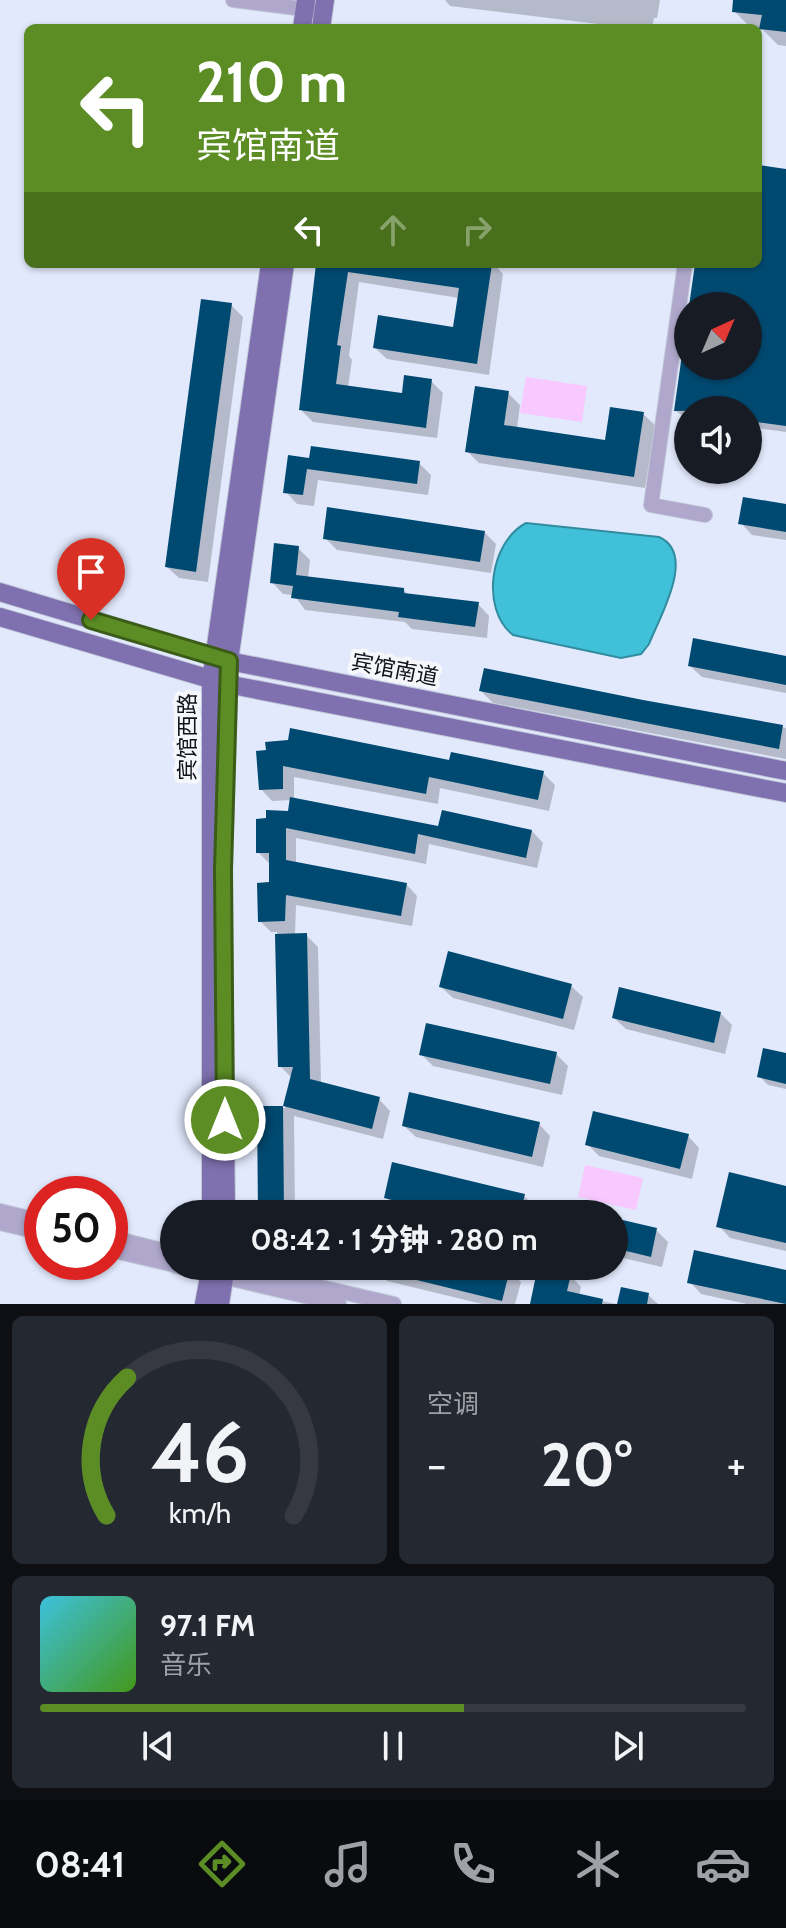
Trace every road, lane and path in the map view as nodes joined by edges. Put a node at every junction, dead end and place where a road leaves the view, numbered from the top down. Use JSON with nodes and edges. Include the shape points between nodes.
{"nodes":[{"id":1,"x":233,"y":0,"type":"edge"},
{"id":2,"x":314,"y":13,"type":"edge"},
{"id":3,"x":270,"y":268,"type":"edge"},
{"id":4,"x":284,"y":268,"type":"edge"},
{"id":5,"x":684,"y":268,"type":"edge"},
{"id":6,"x":705,"y":515,"type":"dead end"},
{"id":7,"x":0,"y":592,"type":"edge"},
{"id":8,"x":0,"y":617,"type":"edge"},
{"id":9,"x":221,"y":659,"type":"junction"},
{"id":10,"x":219,"y":683,"type":"junction"},
{"id":11,"x":786,"y":771,"type":"edge"},
{"id":12,"x":786,"y":793,"type":"edge"},
{"id":13,"x":211,"y":1200,"type":"edge"},
{"id":14,"x":226,"y":1200,"type":"edge"},
{"id":15,"x":0,"y":1211,"type":"edge"},
{"id":16,"x":24,"y":1217,"type":"edge"},
{"id":17,"x":0,"y":1223,"type":"edge"},
{"id":18,"x":24,"y":1229,"type":"edge"},
{"id":19,"x":128,"y":1244,"type":"edge"},
{"id":20,"x":128,"y":1254,"type":"edge"},
{"id":21,"x":160,"y":1257,"type":"edge"},
{"id":22,"x":160,"y":1260,"type":"edge"},
{"id":23,"x":215,"y":1280,"type":"edge"},
{"id":24,"x":220,"y":1280,"type":"edge"},
{"id":25,"x":255,"y":1280,"type":"edge"},
{"id":26,"x":271,"y":1280,"type":"edge"},
{"id":27,"x":204,"y":1304,"type":"edge"},
{"id":28,"x":220,"y":1304,"type":"edge"},
{"id":29,"x":339,"y":1304,"type":"edge"},
{"id":30,"x":394,"y":1304,"type":"edge"}],
"edges":[{"from":1,"to":2,"type":"street"},
{"from":3,"to":9,"type":"main road","name":"宾馆西路"},
{"from":4,"to":9,"type":"main road","name":"宾馆西路"},
{"from":5,"to":6,"type":"street","via":[[651,505]]},
{"from":7,"to":9,"type":"main road","name":"宾馆南道"},
{"from":8,"to":10,"type":"main road"},
{"from":9,"to":10,"type":"main road","name":"宾馆西路"},
{"from":9,"to":11,"type":"main road","name":"宾馆南道"},
{"from":10,"to":12,"type":"main road"},
{"from":10,"to":13,"type":"main road","name":"宾馆西路"},
{"from":10,"to":14,"type":"main road","name":"宾馆西路"},
{"from":15,"to":16,"type":"street"},
{"from":17,"to":18,"type":"street"},
{"from":19,"to":21,"type":"street"},
{"from":20,"to":22,"type":"street"},
{"from":23,"to":27,"type":"main road"},
{"from":24,"to":28,"type":"main road"},
{"from":25,"to":29,"type":"street"},
{"from":26,"to":30,"type":"street"}]}
